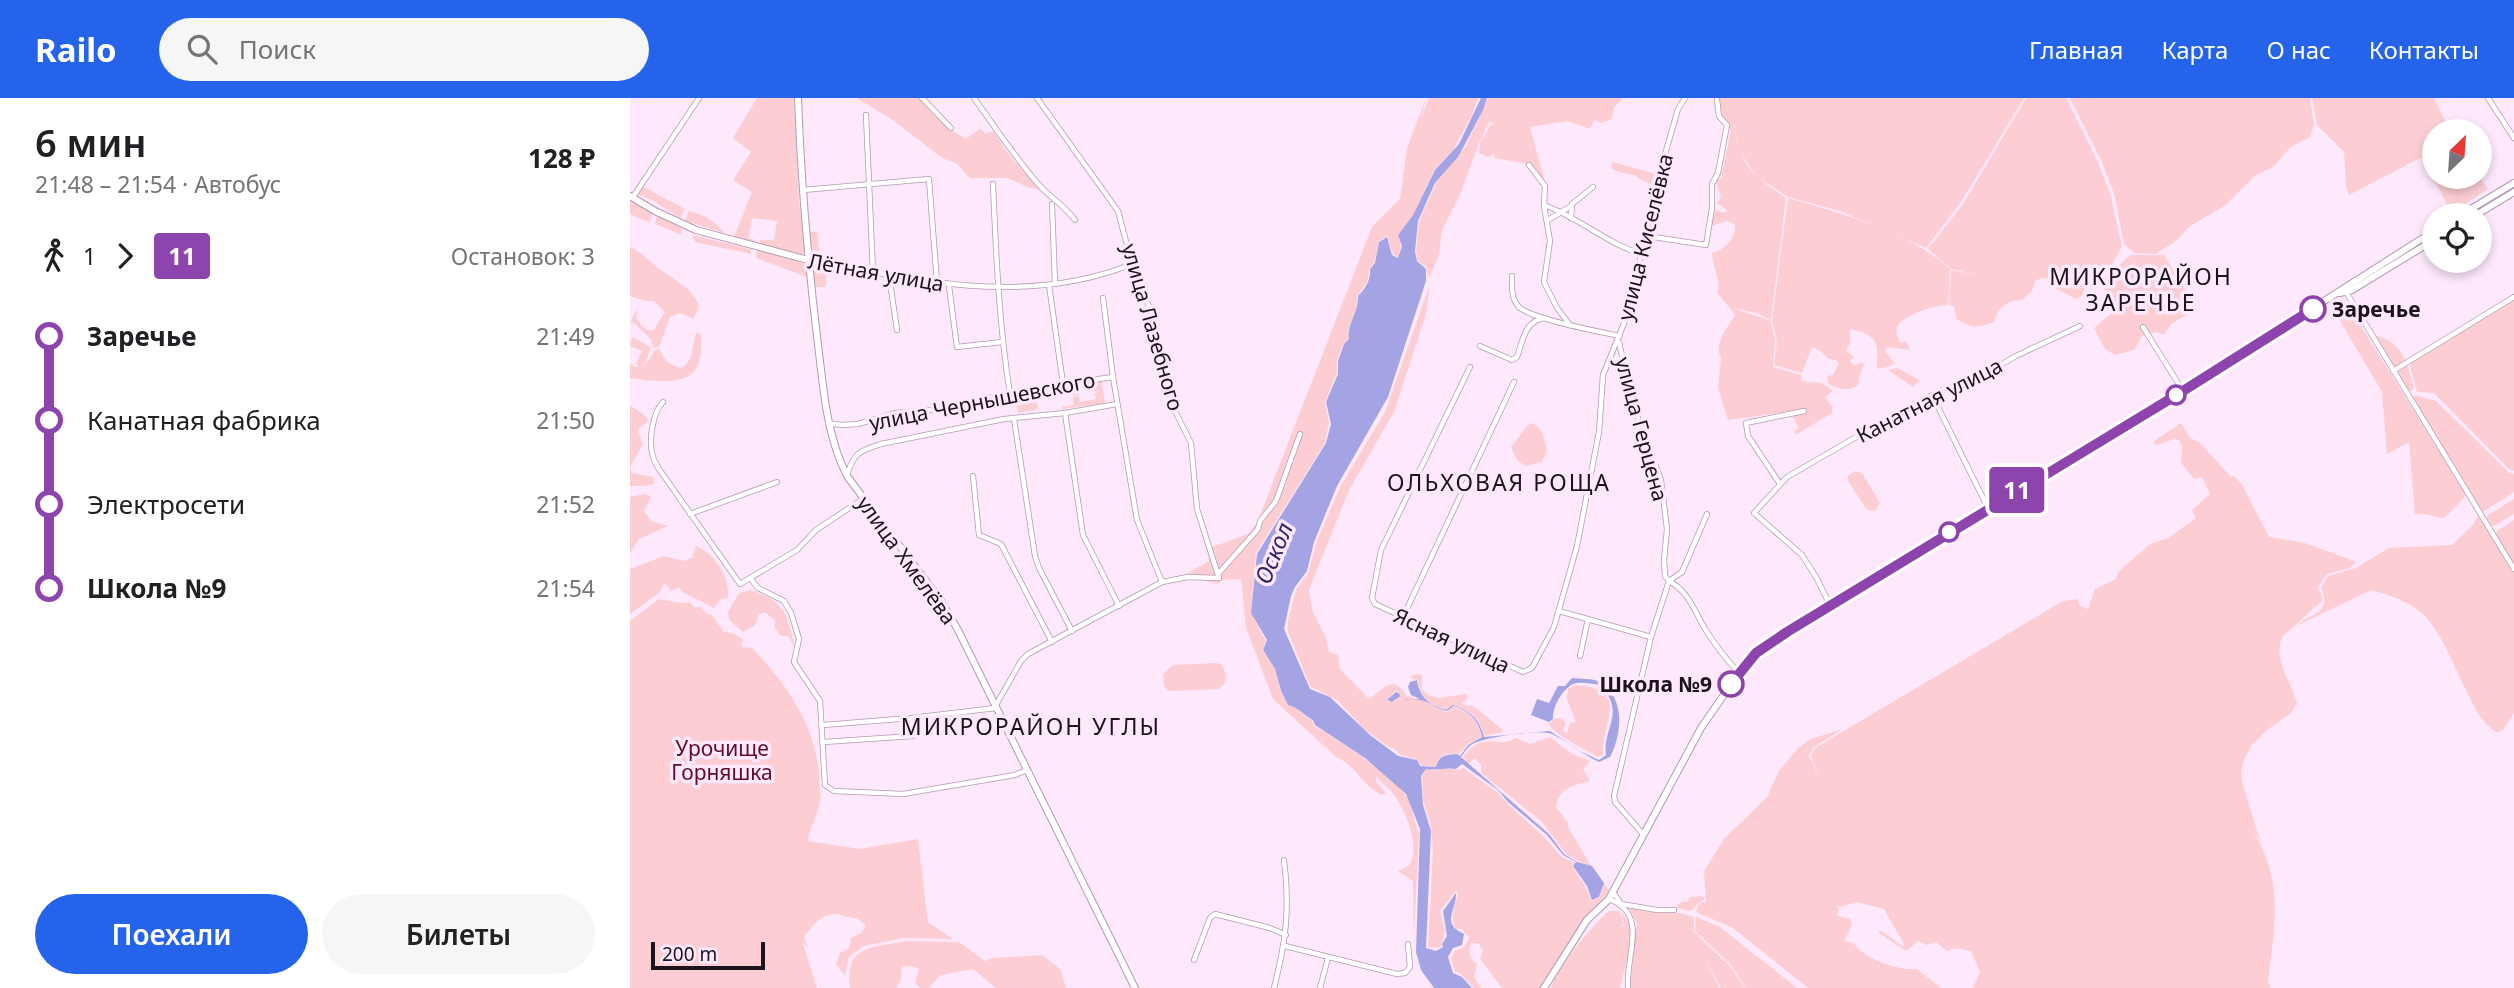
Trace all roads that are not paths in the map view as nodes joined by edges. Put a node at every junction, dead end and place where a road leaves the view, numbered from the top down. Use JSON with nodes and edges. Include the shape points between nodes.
{"nodes":[{"id":1,"x":699,"y":98,"type":"edge"},
{"id":2,"x":798,"y":98,"type":"edge"},
{"id":3,"x":922,"y":98,"type":"edge"},
{"id":4,"x":974,"y":98,"type":"edge"},
{"id":5,"x":1037,"y":98,"type":"edge"},
{"id":6,"x":1685,"y":98,"type":"edge"},
{"id":7,"x":2488,"y":98,"type":"edge"},
{"id":8,"x":1717,"y":100,"type":"dead end"},
{"id":9,"x":866,"y":115,"type":"dead end"},
{"id":10,"x":951,"y":128,"type":"dead end"},
{"id":11,"x":2514,"y":138,"type":"edge"},
{"id":12,"x":1528,"y":165,"type":"dead end"},
{"id":13,"x":2514,"y":183,"type":"edge"},
{"id":14,"x":993,"y":184,"type":"dead end"},
{"id":15,"x":869,"y":186,"type":"junction"},
{"id":16,"x":1594,"y":187,"type":"dead end"},
{"id":17,"x":802,"y":190,"type":"junction"},
{"id":18,"x":2514,"y":192,"type":"edge"},
{"id":19,"x":631,"y":197,"type":"edge"},
{"id":20,"x":2488,"y":203,"type":"edge"},
{"id":21,"x":2491,"y":203,"type":"edge"},
{"id":22,"x":1052,"y":204,"type":"dead end"},
{"id":23,"x":1572,"y":204,"type":"junction"},
{"id":24,"x":1544,"y":205,"type":"junction"},
{"id":25,"x":1563,"y":213,"type":"junction"},
{"id":26,"x":1571,"y":219,"type":"junction"},
{"id":27,"x":1075,"y":220,"type":"dead end"},
{"id":28,"x":1548,"y":220,"type":"junction"},
{"id":29,"x":1647,"y":236,"type":"junction"},
{"id":30,"x":2422,"y":238,"type":"edge"},
{"id":31,"x":2422,"y":247,"type":"edge"},
{"id":32,"x":1641,"y":254,"type":"junction"},
{"id":33,"x":808,"y":260,"type":"junction"},
{"id":34,"x":1132,"y":264,"type":"junction"},
{"id":35,"x":873,"y":272,"type":"junction"},
{"id":36,"x":889,"y":275,"type":"junction"},
{"id":37,"x":1512,"y":276,"type":"dead end"},
{"id":38,"x":937,"y":283,"type":"junction"},
{"id":39,"x":949,"y":285,"type":"junction"},
{"id":40,"x":1052,"y":285,"type":"junction"},
{"id":41,"x":997,"y":289,"type":"junction"},
{"id":42,"x":2342,"y":293,"type":"junction"},
{"id":43,"x":1103,"y":298,"type":"dead end"},
{"id":44,"x":2514,"y":298,"type":"edge"},
{"id":45,"x":1547,"y":318,"type":"junction"},
{"id":46,"x":1571,"y":326,"type":"junction"},
{"id":47,"x":2080,"y":326,"type":"dead end"},
{"id":48,"x":2143,"y":327,"type":"dead end"},
{"id":49,"x":897,"y":330,"type":"dead end"},
{"id":50,"x":1619,"y":339,"type":"junction"},
{"id":51,"x":1002,"y":341,"type":"junction"},
{"id":52,"x":1480,"y":346,"type":"dead end"},
{"id":53,"x":1470,"y":367,"type":"dead end"},
{"id":54,"x":2393,"y":371,"type":"junction"},
{"id":55,"x":1113,"y":377,"type":"junction"},
{"id":56,"x":1514,"y":382,"type":"dead end"},
{"id":57,"x":1063,"y":384,"type":"junction"},
{"id":58,"x":2183,"y":391,"type":"junction"},
{"id":59,"x":1010,"y":394,"type":"junction"},
{"id":60,"x":1934,"y":394,"type":"junction"},
{"id":61,"x":663,"y":402,"type":"dead end"},
{"id":62,"x":1117,"y":404,"type":"junction"},
{"id":63,"x":1804,"y":411,"type":"dead end"},
{"id":64,"x":1065,"y":413,"type":"junction"},
{"id":65,"x":1014,"y":419,"type":"junction"},
{"id":66,"x":828,"y":423,"type":"junction"},
{"id":67,"x":1300,"y":434,"type":"dead end"},
{"id":68,"x":847,"y":476,"type":"junction"},
{"id":69,"x":973,"y":476,"type":"dead end"},
{"id":70,"x":777,"y":482,"type":"dead end"},
{"id":71,"x":1780,"y":484,"type":"junction"},
{"id":72,"x":863,"y":499,"type":"junction"},
{"id":73,"x":1988,"y":508,"type":"junction"},
{"id":74,"x":690,"y":514,"type":"junction"},
{"id":75,"x":1707,"y":514,"type":"dead end"},
{"id":76,"x":2514,"y":569,"type":"edge"},
{"id":77,"x":1219,"y":576,"type":"junction"},
{"id":78,"x":750,"y":578,"type":"junction"},
{"id":79,"x":1669,"y":581,"type":"junction"},
{"id":80,"x":1162,"y":582,"type":"junction"},
{"id":81,"x":1830,"y":605,"type":"junction"},
{"id":82,"x":1119,"y":606,"type":"junction"},
{"id":83,"x":1559,"y":611,"type":"junction"},
{"id":84,"x":1403,"y":617,"type":"junction"},
{"id":85,"x":1588,"y":619,"type":"junction"},
{"id":86,"x":1072,"y":631,"type":"junction"},
{"id":87,"x":1651,"y":637,"type":"junction"},
{"id":88,"x":1052,"y":642,"type":"junction"},
{"id":89,"x":1580,"y":656,"type":"dead end"},
{"id":90,"x":1739,"y":673,"type":"junction"},
{"id":91,"x":997,"y":706,"type":"junction"},
{"id":92,"x":911,"y":719,"type":"junction"},
{"id":93,"x":823,"y":725,"type":"junction"},
{"id":94,"x":824,"y":742,"type":"junction"},
{"id":95,"x":1028,"y":769,"type":"junction"},
{"id":96,"x":1643,"y":834,"type":"junction"},
{"id":97,"x":1284,"y":860,"type":"dead end"},
{"id":98,"x":1611,"y":895,"type":"junction"},
{"id":99,"x":1621,"y":904,"type":"junction"},
{"id":100,"x":1674,"y":910,"type":"dead end"},
{"id":101,"x":1286,"y":934,"type":"junction"},
{"id":102,"x":1408,"y":944,"type":"dead end"},
{"id":103,"x":1285,"y":946,"type":"junction"},
{"id":104,"x":1328,"y":958,"type":"junction"},
{"id":105,"x":1195,"y":960,"type":"dead end"},
{"id":106,"x":1627,"y":975,"type":"junction"},
{"id":107,"x":1134,"y":985,"type":"edge"},
{"id":108,"x":1126,"y":988,"type":"edge"},
{"id":109,"x":1274,"y":988,"type":"edge"},
{"id":110,"x":1320,"y":988,"type":"edge"},
{"id":111,"x":1544,"y":988,"type":"edge"},
{"id":112,"x":1622,"y":988,"type":"edge"},
{"id":113,"x":1628,"y":988,"type":"edge"}],
"edges":[{"from":1,"to":19,"type":"street"},
{"from":2,"to":17,"type":"main road","name":"улица Хмелёва"},
{"from":3,"to":10,"type":"street"},
{"from":4,"to":27,"type":"street","via":[[1027,171]]},
{"from":5,"to":34,"type":"street","name":"улица Лазебного","via":[[1118,211]]},
{"from":6,"to":29,"type":"street","name":"улица Киселёвка","via":[[1660,172]]},
{"from":7,"to":11,"type":"street"},
{"from":8,"to":29,"type":"street","via":[[1718,116],[1727,125],[1712,184],[1706,245]]},
{"from":9,"to":15,"type":"street"},
{"from":12,"to":24,"type":"street","via":[[1545,186]]},
{"from":13,"to":20,"type":"main road"},
{"from":14,"to":41,"type":"street"},
{"from":15,"to":17,"type":"street"},
{"from":15,"to":35,"type":"street"},
{"from":15,"to":38,"type":"street","via":[[929,179]]},
{"from":16,"to":23,"type":"street"},
{"from":17,"to":33,"type":"main road","name":"улица Хмелёва"},
{"from":18,"to":21,"type":"main road"},
{"from":19,"to":33,"type":"main road","name":"Лётная улица","via":[[695,230]]},
{"from":22,"to":40,"type":"street"},
{"from":23,"to":25,"type":"street"},
{"from":23,"to":26,"type":"street"},
{"from":24,"to":25,"type":"street"},
{"from":24,"to":28,"type":"street"},
{"from":25,"to":26,"type":"street"},
{"from":25,"to":28,"type":"street"},
{"from":26,"to":32,"type":"street"},
{"from":28,"to":46,"type":"street","via":[[1544,282]]},
{"from":29,"to":32,"type":"street","name":"улица Киселёвка"},
{"from":30,"to":42,"type":"main road","via":[[2348,284]]},
{"from":31,"to":42,"type":"main road"},
{"from":32,"to":50,"type":"street","name":"улица Киселёвка"},
{"from":33,"to":35,"type":"street","name":"Лётная улица"},
{"from":33,"to":66,"type":"main road","name":"улица Хмелёва"},
{"from":34,"to":40,"type":"street","name":"Лётная улица"},
{"from":34,"to":77,"type":"street","name":"улица Лазебного","via":[[1152,314],[1177,413],[1191,443],[1197,509]]},
{"from":35,"to":36,"type":"street","name":"Лётная улица"},
{"from":36,"to":38,"type":"street","name":"Лётная улица"},
{"from":36,"to":49,"type":"street"},
{"from":37,"to":45,"type":"street","via":[[1520,309]]},
{"from":38,"to":39,"type":"street","name":"Лётная улица"},
{"from":39,"to":41,"type":"street","name":"Лётная улица"},
{"from":39,"to":51,"type":"street","via":[[957,347]]},
{"from":40,"to":41,"type":"street","name":"Лётная улица"},
{"from":40,"to":57,"type":"street"},
{"from":41,"to":51,"type":"street"},
{"from":42,"to":54,"type":"street"},
{"from":42,"to":58,"type":"main road"},
{"from":43,"to":55,"type":"street"},
{"from":44,"to":54,"type":"street"},
{"from":45,"to":46,"type":"street"},
{"from":45,"to":52,"type":"street","via":[[1529,324],[1512,360]]},
{"from":46,"to":50,"type":"street"},
{"from":47,"to":60,"type":"street","name":"Канатная улица","via":[[1976,379]]},
{"from":48,"to":58,"type":"street"},
{"from":50,"to":79,"type":"street","name":"улица Герцена","via":[[1633,405],[1661,480],[1667,529],[1665,576]]},
{"from":50,"to":83,"type":"street","name":"улица Киселёвка","via":[[1603,375],[1599,432]]},
{"from":51,"to":59,"type":"street"},
{"from":53,"to":84,"type":"street","name":"Ясная улица","via":[[1381,550],[1372,598],[1375,604]]},
{"from":54,"to":76,"type":"street"},
{"from":55,"to":57,"type":"street","name":"улица Чернышевского"},
{"from":55,"to":62,"type":"street","name":"улица Чернышевского"},
{"from":56,"to":84,"type":"street"},
{"from":57,"to":59,"type":"street","name":"улица Чернышевского"},
{"from":58,"to":73,"type":"main road"},
{"from":59,"to":66,"type":"street","name":"улица Чернышевского","via":[[858,424]]},
{"from":60,"to":71,"type":"street","name":"Канатная улица"},
{"from":60,"to":73,"type":"street"},
{"from":61,"to":74,"type":"street","via":[[657,408],[652,453]]},
{"from":62,"to":64,"type":"street","name":"улица Чернышевского"},
{"from":62,"to":80,"type":"street","via":[[1137,520]]},
{"from":63,"to":71,"type":"street","via":[[1746,423],[1748,436]]},
{"from":64,"to":65,"type":"street","name":"улица Чернышевского"},
{"from":64,"to":82,"type":"street","via":[[1083,535]]},
{"from":65,"to":68,"type":"street","name":"улица Чернышевского","via":[[863,450],[854,456]]},
{"from":65,"to":86,"type":"street","via":[[1035,556]]},
{"from":66,"to":68,"type":"main road","name":"улица Хмелёва"},
{"from":67,"to":77,"type":"street","via":[[1276,501]]},
{"from":68,"to":72,"type":"main road","name":"улица Хмелёва"},
{"from":69,"to":88,"type":"street","via":[[979,535],[1001,544]]},
{"from":70,"to":74,"type":"street"},
{"from":71,"to":81,"type":"street","name":"Канатная улица","via":[[1754,513],[1809,563]]},
{"from":72,"to":78,"type":"street","via":[[816,530],[797,550]]},
{"from":72,"to":91,"type":"main road","name":"улица Хмелёва","via":[[941,601]]},
{"from":73,"to":81,"type":"main road"},
{"from":74,"to":78,"type":"street","via":[[740,584]]},
{"from":75,"to":79,"type":"street","via":[[1682,572]]},
{"from":77,"to":80,"type":"street"},
{"from":78,"to":93,"type":"street","via":[[784,601],[791,613],[799,639],[794,662],[820,701]]},
{"from":79,"to":87,"type":"street","name":"улица Герцена"},
{"from":79,"to":90,"type":"street","via":[[1691,599],[1704,627]]},
{"from":80,"to":82,"type":"street"},
{"from":81,"to":90,"type":"main road","via":[[1756,653]]},
{"from":82,"to":86,"type":"street"},
{"from":83,"to":84,"type":"street","name":"Ясная улица","via":[[1532,668],[1522,672]]},
{"from":83,"to":85,"type":"street"},
{"from":85,"to":87,"type":"street"},
{"from":85,"to":89,"type":"street"},
{"from":86,"to":88,"type":"street"},
{"from":87,"to":96,"type":"street","name":"улица Герцена","via":[[1614,796]]},
{"from":88,"to":91,"type":"street","via":[[1021,661]]},
{"from":90,"to":96,"type":"main road","via":[[1702,728]]},
{"from":91,"to":92,"type":"street"},
{"from":91,"to":95,"type":"main road","name":"улица Хмелёва"},
{"from":92,"to":93,"type":"street"},
{"from":92,"to":94,"type":"street","via":[[913,736]]},
{"from":93,"to":94,"type":"street"},
{"from":94,"to":95,"type":"street","via":[[825,785],[834,791],[903,793]]},
{"from":95,"to":107,"type":"main road","name":"улица Хмелёва"},
{"from":96,"to":98,"type":"main road"},
{"from":97,"to":101,"type":"street"},
{"from":98,"to":99,"type":"street"},
{"from":98,"to":111,"type":"main road","via":[[1587,920]]},
{"from":99,"to":100,"type":"street"},
{"from":99,"to":106,"type":"street","via":[[1633,922]]},
{"from":101,"to":103,"type":"street"},
{"from":101,"to":105,"type":"street","via":[[1215,914]]},
{"from":102,"to":104,"type":"street","via":[[1410,967],[1405,973]]},
{"from":103,"to":104,"type":"street"},
{"from":103,"to":109,"type":"street"},
{"from":104,"to":110,"type":"street"},
{"from":106,"to":112,"type":"street"},
{"from":106,"to":113,"type":"street"},
{"from":107,"to":108,"type":"main road"}]}
